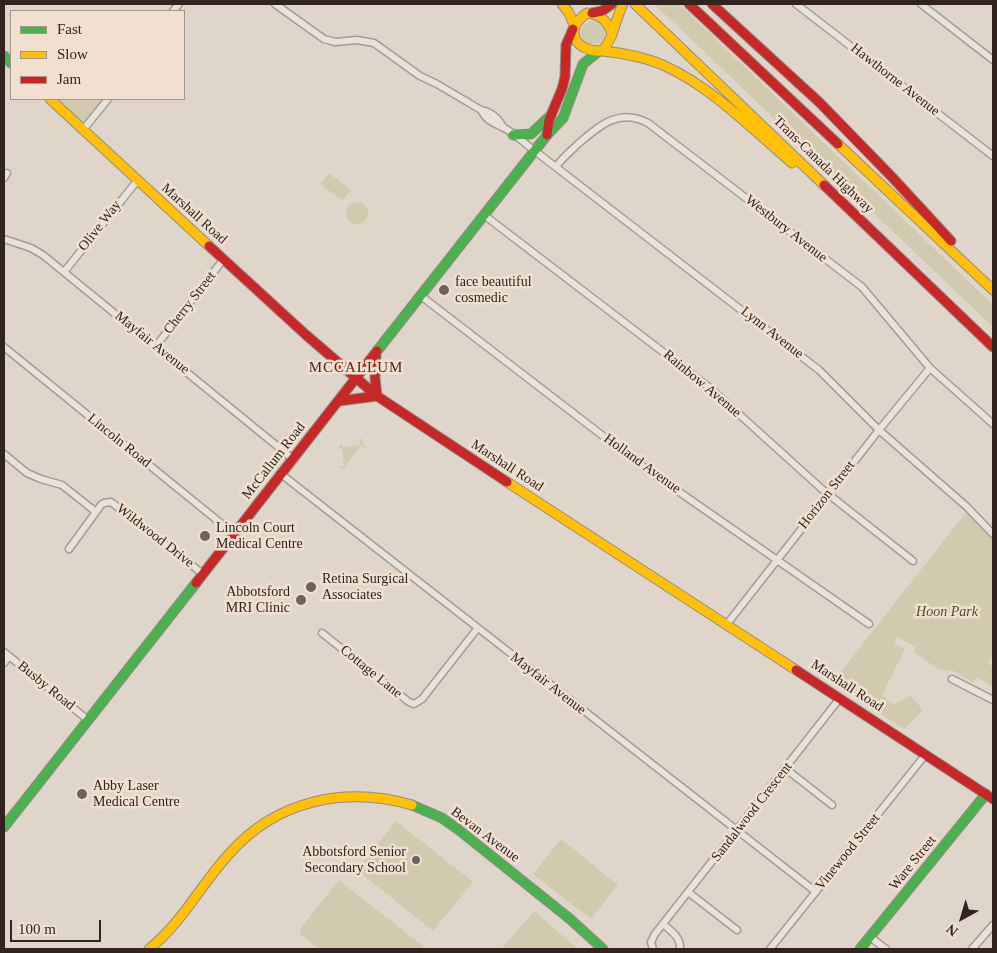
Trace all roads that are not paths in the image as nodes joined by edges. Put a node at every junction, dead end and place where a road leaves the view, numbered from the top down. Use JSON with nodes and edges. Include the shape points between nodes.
{"nodes":[{"id":1,"x":275,"y":4,"type":"edge"},
{"id":2,"x":562,"y":4,"type":"edge"},
{"id":3,"x":612,"y":4,"type":"edge"},
{"id":4,"x":635,"y":4,"type":"edge"},
{"id":5,"x":689,"y":4,"type":"edge"},
{"id":6,"x":712,"y":4,"type":"edge"},
{"id":7,"x":796,"y":4,"type":"edge"},
{"id":8,"x":921,"y":4,"type":"edge"},
{"id":9,"x":621,"y":7,"type":"edge"},
{"id":10,"x":587,"y":13,"type":"junction"},
{"id":11,"x":573,"y":27,"type":"junction"},
{"id":12,"x":612,"y":35,"type":"junction"},
{"id":13,"x":600,"y":52,"type":"junction"},
{"id":14,"x":993,"y":60,"type":"edge"},
{"id":15,"x":51,"y":100,"type":"edge"},
{"id":16,"x":107,"y":100,"type":"edge"},
{"id":17,"x":553,"y":113,"type":"junction"},
{"id":18,"x":83,"y":130,"type":"junction"},
{"id":19,"x":513,"y":135,"type":"junction"},
{"id":20,"x":547,"y":135,"type":"junction"},
{"id":21,"x":535,"y":151,"type":"junction"},
{"id":22,"x":993,"y":156,"type":"edge"},
{"id":23,"x":556,"y":167,"type":"junction"},
{"id":24,"x":137,"y":180,"type":"junction"},
{"id":25,"x":484,"y":215,"type":"junction"},
{"id":26,"x":861,"y":221,"type":"junction"},
{"id":27,"x":4,"y":239,"type":"edge"},
{"id":28,"x":223,"y":260,"type":"junction"},
{"id":29,"x":64,"y":272,"type":"junction"},
{"id":30,"x":993,"y":288,"type":"edge"},
{"id":31,"x":421,"y":296,"type":"junction"},
{"id":32,"x":156,"y":346,"type":"junction"},
{"id":33,"x":993,"y":346,"type":"edge"},
{"id":34,"x":4,"y":347,"type":"edge"},
{"id":35,"x":376,"y":354,"type":"junction"},
{"id":36,"x":930,"y":368,"type":"junction"},
{"id":37,"x":356,"y":379,"type":"junction"},
{"id":38,"x":377,"y":396,"type":"junction"},
{"id":39,"x":338,"y":401,"type":"junction"},
{"id":40,"x":993,"y":424,"type":"edge"},
{"id":41,"x":879,"y":430,"type":"junction"},
{"id":42,"x":4,"y":454,"type":"edge"},
{"id":43,"x":293,"y":459,"type":"junction"},
{"id":44,"x":281,"y":474,"type":"junction"},
{"id":45,"x":828,"y":494,"type":"junction"},
{"id":46,"x":96,"y":512,"type":"junction"},
{"id":47,"x":234,"y":534,"type":"junction"},
{"id":48,"x":993,"y":534,"type":"edge"},
{"id":49,"x":69,"y":549,"type":"dead end"},
{"id":50,"x":777,"y":559,"type":"junction"},
{"id":51,"x":913,"y":561,"type":"dead end"},
{"id":52,"x":203,"y":574,"type":"junction"},
{"id":53,"x":727,"y":624,"type":"junction"},
{"id":54,"x":869,"y":624,"type":"dead end"},
{"id":55,"x":477,"y":629,"type":"junction"},
{"id":56,"x":322,"y":633,"type":"dead end"},
{"id":57,"x":6,"y":654,"type":"edge"},
{"id":58,"x":4,"y":662,"type":"edge"},
{"id":59,"x":952,"y":678,"type":"dead end"},
{"id":60,"x":840,"y":698,"type":"junction"},
{"id":61,"x":993,"y":700,"type":"edge"},
{"id":62,"x":88,"y":720,"type":"junction"},
{"id":63,"x":926,"y":754,"type":"junction"},
{"id":64,"x":786,"y":769,"type":"junction"},
{"id":65,"x":990,"y":796,"type":"edge"},
{"id":66,"x":832,"y":804,"type":"dead end"},
{"id":67,"x":4,"y":827,"type":"edge"},
{"id":68,"x":737,"y":831,"type":"junction"},
{"id":69,"x":688,"y":892,"type":"junction"},
{"id":70,"x":816,"y":892,"type":"junction"},
{"id":71,"x":663,"y":924,"type":"junction"},
{"id":72,"x":993,"y":925,"type":"edge"},
{"id":73,"x":737,"y":930,"type":"dead end"},
{"id":74,"x":870,"y":937,"type":"junction"},
{"id":75,"x":149,"y":949,"type":"edge"},
{"id":76,"x":604,"y":949,"type":"edge"},
{"id":77,"x":653,"y":949,"type":"edge"},
{"id":78,"x":680,"y":949,"type":"edge"},
{"id":79,"x":770,"y":949,"type":"edge"},
{"id":80,"x":860,"y":949,"type":"edge"},
{"id":81,"x":886,"y":949,"type":"edge"},
{"id":82,"x":972,"y":949,"type":"edge"}],
"edges":[{"from":1,"to":19,"type":"street","name":"Lynn Avenue","via":[[324,38],[335,42],[357,40],[374,44],[420,76],[480,110],[488,111]]},
{"from":2,"to":11,"type":"main road"},
{"from":3,"to":10,"type":"main road"},
{"from":4,"to":26,"type":"main road","name":"Trans-Canada Highway"},
{"from":5,"to":30,"type":"main road","name":"Trans-Canada Highway"},
{"from":6,"to":30,"type":"main road","via":[[819,102]]},
{"from":7,"to":22,"type":"street","name":"Hawthorne Avenue"},
{"from":8,"to":14,"type":"street"},
{"from":9,"to":12,"type":"main road"},
{"from":10,"to":11,"type":"main road"},
{"from":10,"to":12,"type":"main road","via":[[606,19]]},
{"from":11,"to":13,"type":"main road","via":[[582,48]]},
{"from":11,"to":17,"type":"main road","name":"McCallum Road","via":[[566,45],[565,77]]},
{"from":12,"to":13,"type":"main road","via":[[608,46]]},
{"from":13,"to":20,"type":"main road","name":"McCallum Road","via":[[582,64],[563,118]]},
{"from":13,"to":26,"type":"main road","via":[[645,59],[684,77]]},
{"from":15,"to":18,"type":"main road","name":"Marshall Road"},
{"from":16,"to":18,"type":"street"},
{"from":17,"to":19,"type":"main road","via":[[530,136]]},
{"from":17,"to":20,"type":"main road","name":"McCallum Road"},
{"from":18,"to":24,"type":"main road","name":"Marshall Road"},
{"from":19,"to":21,"type":"street","name":"Lynn Avenue"},
{"from":20,"to":21,"type":"main road","name":"McCallum Road"},
{"from":21,"to":23,"type":"street","name":"Lynn Avenue"},
{"from":21,"to":25,"type":"main road","name":"McCallum Road"},
{"from":23,"to":36,"type":"street","name":"Westbury Avenue","via":[[594,130],[608,121],[632,117],[648,123],[862,287]]},
{"from":23,"to":41,"type":"street","name":"Lynn Avenue","via":[[819,370]]},
{"from":24,"to":28,"type":"main road","name":"Marshall Road"},
{"from":24,"to":29,"type":"street","name":"Olive Way"},
{"from":25,"to":31,"type":"main road","name":"McCallum Road"},
{"from":25,"to":45,"type":"street","name":"Rainbow Avenue","via":[[710,388]]},
{"from":26,"to":33,"type":"main road","name":"Trans-Canada Highway"},
{"from":27,"to":29,"type":"street","name":"Mayfair Avenue","via":[[37,251]]},
{"from":28,"to":32,"type":"street","name":"Cherry Street"},
{"from":28,"to":37,"type":"main road","name":"Marshall Road"},
{"from":29,"to":32,"type":"street","name":"Mayfair Avenue"},
{"from":31,"to":35,"type":"main road","name":"McCallum Road"},
{"from":31,"to":50,"type":"street","name":"Holland Avenue","via":[[642,466]]},
{"from":32,"to":43,"type":"street","name":"Mayfair Avenue"},
{"from":34,"to":47,"type":"street","name":"Lincoln Road"},
{"from":35,"to":37,"type":"main road","name":"McCallum Road"},
{"from":35,"to":38,"type":"main road"},
{"from":36,"to":40,"type":"street","name":"Westbury Avenue"},
{"from":36,"to":41,"type":"street","name":"Horizon Street"},
{"from":37,"to":38,"type":"main road","name":"Marshall Road"},
{"from":37,"to":39,"type":"main road","name":"McCallum Road"},
{"from":38,"to":39,"type":"main road"},
{"from":38,"to":53,"type":"main road","name":"Marshall Road"},
{"from":39,"to":43,"type":"main road","name":"McCallum Road"},
{"from":41,"to":45,"type":"street","name":"Horizon Street"},
{"from":41,"to":48,"type":"street","name":"Lynn Avenue"},
{"from":42,"to":46,"type":"street","via":[[27,473],[62,485]]},
{"from":43,"to":44,"type":"main road","name":"McCallum Road"},
{"from":44,"to":47,"type":"main road","name":"McCallum Road"},
{"from":44,"to":55,"type":"street","name":"Mayfair Avenue"},
{"from":45,"to":50,"type":"street","name":"Horizon Street"},
{"from":45,"to":51,"type":"street","name":"Rainbow Avenue"},
{"from":46,"to":49,"type":"street","name":"Wildwood Drive"},
{"from":46,"to":52,"type":"street","name":"Wildwood Drive","via":[[104,503],[114,504]]},
{"from":47,"to":52,"type":"main road","name":"McCallum Road"},
{"from":50,"to":53,"type":"street","name":"Horizon Street"},
{"from":50,"to":54,"type":"street","name":"Holland Avenue"},
{"from":52,"to":62,"type":"main road","name":"McCallum Road"},
{"from":53,"to":60,"type":"main road","name":"Marshall Road"},
{"from":55,"to":56,"type":"street","name":"Cottage Lane","via":[[414,704]]},
{"from":55,"to":68,"type":"street","name":"Mayfair Avenue"},
{"from":57,"to":58,"type":"street"},
{"from":57,"to":62,"type":"street","name":"Busby Road"},
{"from":59,"to":61,"type":"street"},
{"from":60,"to":63,"type":"main road","name":"Marshall Road"},
{"from":60,"to":64,"type":"street","name":"Sandalwood Crescent"},
{"from":62,"to":67,"type":"main road","name":"McCallum Road"},
{"from":63,"to":65,"type":"main road","name":"Marshall Road"},
{"from":63,"to":70,"type":"street","name":"Vinewood Street"},
{"from":64,"to":66,"type":"street"},
{"from":64,"to":68,"type":"street","name":"Sandalwood Crescent"},
{"from":65,"to":74,"type":"main road","name":"Ware Street"},
{"from":68,"to":69,"type":"street","name":"Sandalwood Crescent"},
{"from":68,"to":70,"type":"street","name":"Mayfair Avenue"},
{"from":69,"to":71,"type":"street","name":"Sandalwood Crescent"},
{"from":69,"to":73,"type":"street"},
{"from":70,"to":79,"type":"street","name":"Vinewood Street"},
{"from":71,"to":77,"type":"street","name":"Sandalwood Crescent","via":[[652,938]]},
{"from":71,"to":78,"type":"street","via":[[677,936]]},
{"from":72,"to":82,"type":"street"},
{"from":74,"to":80,"type":"main road","name":"Ware Street"},
{"from":74,"to":81,"type":"street"},
{"from":75,"to":76,"type":"main road","name":"Bevan Avenue","via":[[173,927],[230,852],[261,825],[302,804],[354,795],[414,805],[446,821],[583,928]]}]}
